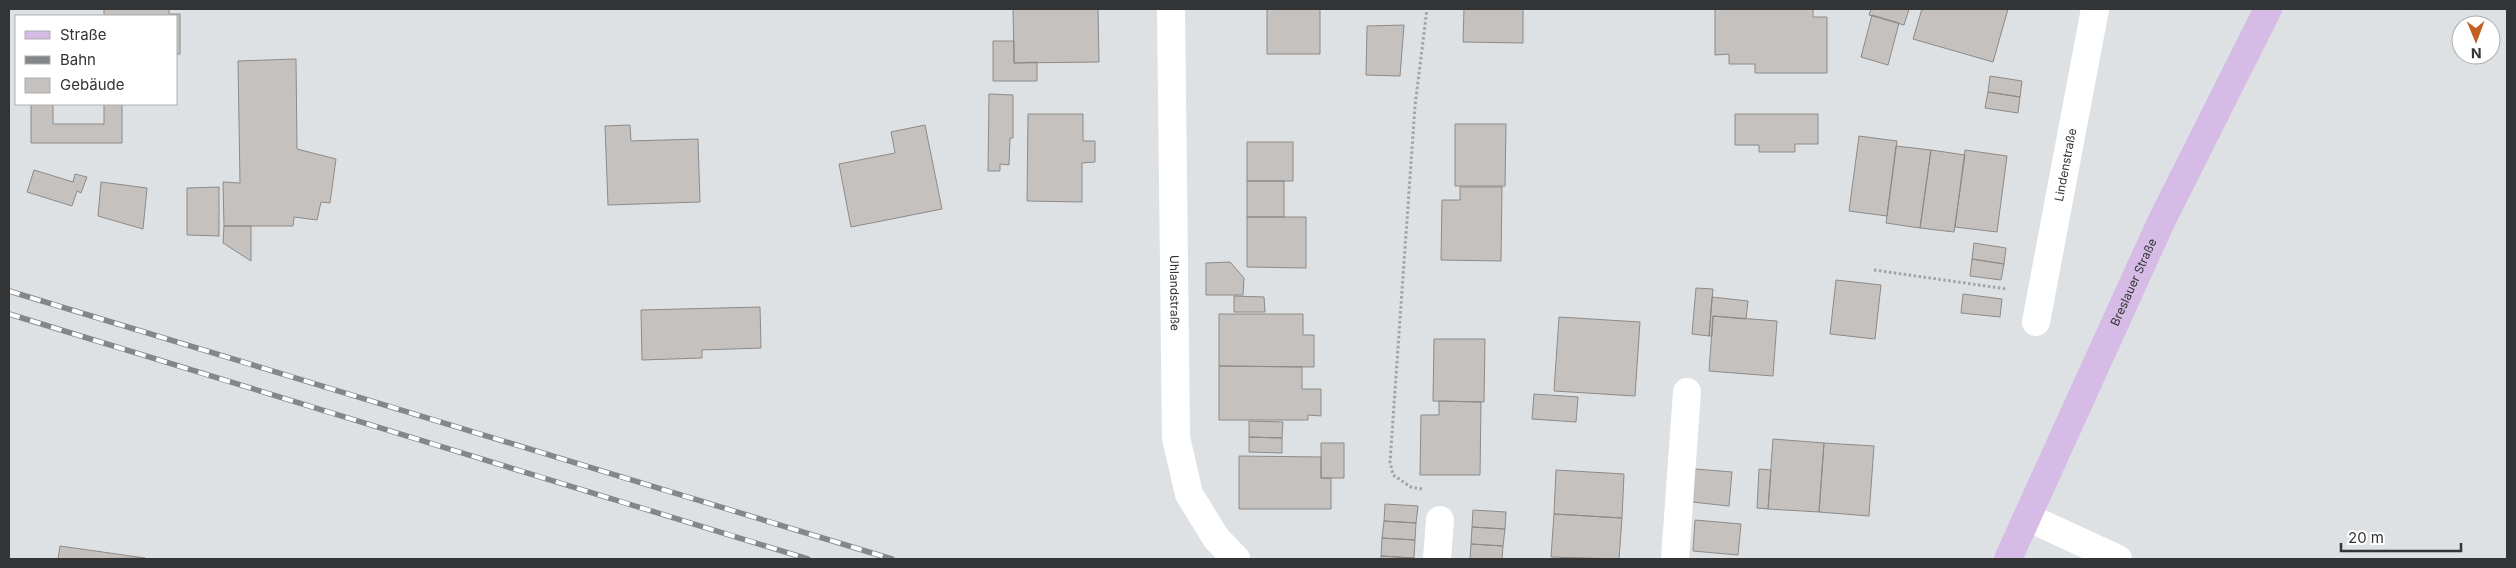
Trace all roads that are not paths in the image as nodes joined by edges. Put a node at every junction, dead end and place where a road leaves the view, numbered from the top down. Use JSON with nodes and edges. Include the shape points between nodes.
{"nodes":[{"id":1,"x":1171,"y":9,"type":"edge"},
{"id":2,"x":2095,"y":9,"type":"edge"},
{"id":3,"x":2268,"y":9,"type":"edge"},
{"id":4,"x":2036,"y":322,"type":"dead end"},
{"id":5,"x":1687,"y":392,"type":"dead end"},
{"id":6,"x":2029,"y":518,"type":"junction"},
{"id":7,"x":1440,"y":520,"type":"road end"},
{"id":8,"x":1236,"y":559,"type":"edge"},
{"id":9,"x":1437,"y":559,"type":"edge"},
{"id":10,"x":1675,"y":559,"type":"edge"},
{"id":11,"x":2008,"y":559,"type":"edge"},
{"id":12,"x":2118,"y":559,"type":"edge"}],
"edges":[{"from":1,"to":8,"type":"street","name":"Uhlandstraße","via":[[1176,438],[1189,494],[1216,538]]},
{"from":2,"to":4,"type":"street","name":"Lindenstraße"},
{"from":3,"to":6,"type":"main road","name":"Breslauer Straße","via":[[2161,222]]},
{"from":5,"to":10,"type":"street"},
{"from":6,"to":11,"type":"main road","name":"Breslauer Straße"},
{"from":6,"to":12,"type":"street"},
{"from":7,"to":9,"type":"street"}]}
